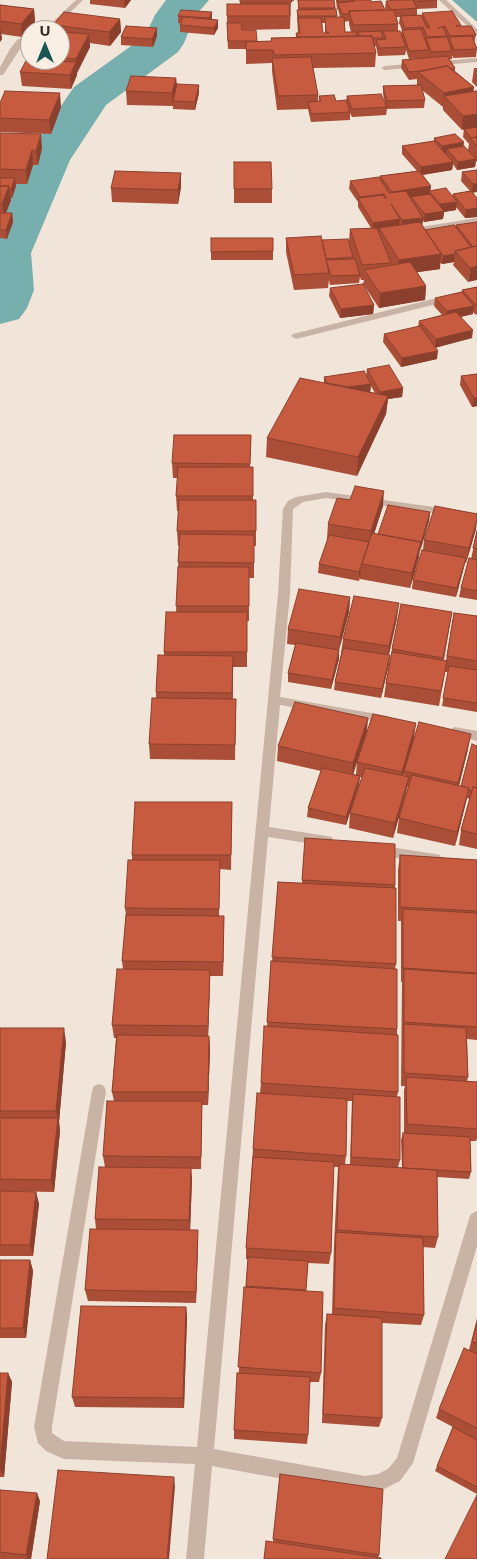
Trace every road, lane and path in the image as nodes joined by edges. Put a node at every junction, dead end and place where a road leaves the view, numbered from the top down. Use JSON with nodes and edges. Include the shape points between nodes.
{"nodes":[{"id":1,"x":80,"y":0,"type":"edge"},
{"id":2,"x":442,"y":0,"type":"edge"},
{"id":3,"x":59,"y":20,"type":"edge"},
{"id":4,"x":477,"y":33,"type":"edge"},
{"id":5,"x":20,"y":43,"type":"edge"},
{"id":6,"x":477,"y":60,"type":"edge"},
{"id":7,"x":386,"y":68,"type":"dead end"},
{"id":8,"x":0,"y":73,"type":"edge"},
{"id":9,"x":477,"y":221,"type":"edge"},
{"id":10,"x":402,"y":233,"type":"edge"},
{"id":11,"x":477,"y":291,"type":"edge"},
{"id":12,"x":296,"y":336,"type":"dead end"},
{"id":13,"x":477,"y":516,"type":"edge"},
{"id":14,"x":274,"y":700,"type":"junction"},
{"id":15,"x":400,"y":722,"type":"edge"},
{"id":16,"x":438,"y":729,"type":"edge"},
{"id":17,"x":477,"y":736,"type":"edge"},
{"id":18,"x":262,"y":831,"type":"junction"},
{"id":19,"x":340,"y":844,"type":"edge"},
{"id":20,"x":370,"y":848,"type":"edge"},
{"id":21,"x":448,"y":861,"type":"edge"},
{"id":22,"x":99,"y":1091,"type":"dead end"},
{"id":23,"x":477,"y":1219,"type":"edge"},
{"id":24,"x":205,"y":1456,"type":"junction"},
{"id":25,"x":195,"y":1559,"type":"edge"}],
"edges":[{"from":1,"to":3,"type":"street"},
{"from":2,"to":4,"type":"street"},
{"from":5,"to":8,"type":"street"},
{"from":6,"to":7,"type":"street"},
{"from":9,"to":10,"type":"street"},
{"from":11,"to":12,"type":"street"},
{"from":13,"to":14,"type":"street","via":[[326,494],[300,498],[292,503],[288,509],[289,594]]},
{"from":14,"to":15,"type":"street"},
{"from":14,"to":18,"type":"street"},
{"from":16,"to":17,"type":"street"},
{"from":18,"to":19,"type":"street"},
{"from":18,"to":24,"type":"street"},
{"from":20,"to":21,"type":"street"},
{"from":22,"to":24,"type":"street","via":[[44,1437],[52,1446],[64,1450]]},
{"from":23,"to":24,"type":"street","via":[[404,1463],[394,1475],[366,1484]]},
{"from":24,"to":25,"type":"street"}]}
